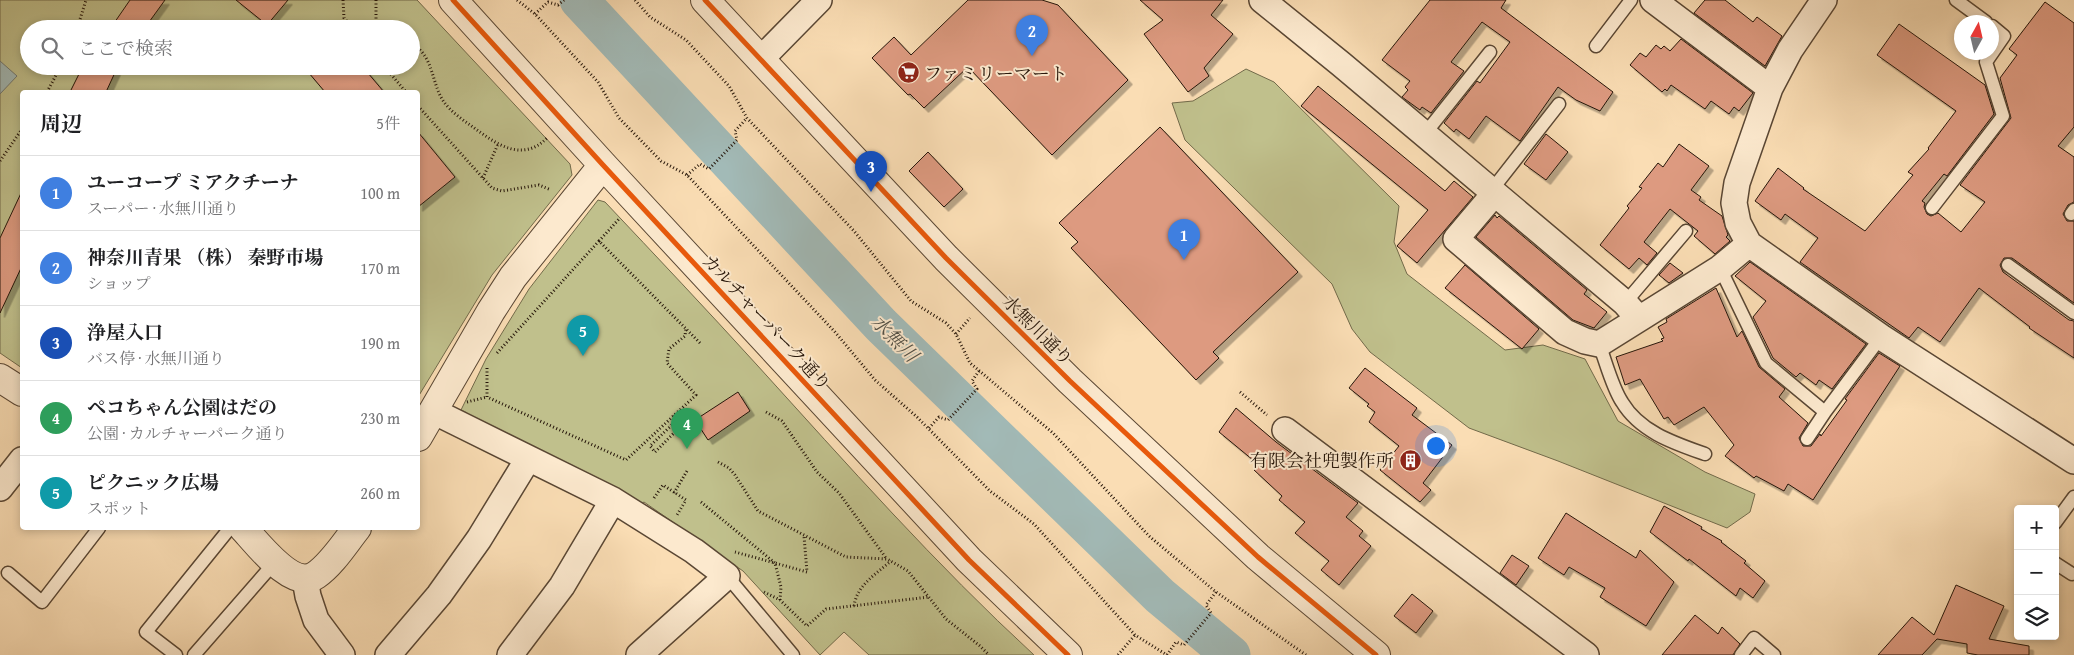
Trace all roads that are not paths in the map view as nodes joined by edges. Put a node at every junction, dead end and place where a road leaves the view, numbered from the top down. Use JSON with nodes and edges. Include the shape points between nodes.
{"nodes":[{"id":1,"x":453,"y":0,"type":"edge"},
{"id":2,"x":705,"y":0,"type":"edge"},
{"id":3,"x":819,"y":0,"type":"edge"},
{"id":4,"x":1262,"y":0,"type":"edge"},
{"id":5,"x":1631,"y":0,"type":"edge"},
{"id":6,"x":1653,"y":0,"type":"edge"},
{"id":7,"x":1824,"y":0,"type":"edge"},
{"id":8,"x":1956,"y":0,"type":"edge"},
{"id":9,"x":1976,"y":15,"type":"edge"},
{"id":10,"x":1999,"y":32,"type":"edge"},
{"id":11,"x":1999,"y":43,"type":"edge"},
{"id":12,"x":1596,"y":46,"type":"dead end"},
{"id":13,"x":1490,"y":52,"type":"dead end"},
{"id":14,"x":761,"y":59,"type":"junction"},
{"id":15,"x":1987,"y":60,"type":"edge"},
{"id":16,"x":1770,"y":88,"type":"junction"},
{"id":17,"x":1559,"y":104,"type":"dead end"},
{"id":18,"x":1424,"y":135,"type":"junction"},
{"id":19,"x":603,"y":165,"type":"junction"},
{"id":20,"x":1492,"y":192,"type":"junction"},
{"id":21,"x":1932,"y":208,"type":"dead end"},
{"id":22,"x":1686,"y":231,"type":"dead end"},
{"id":23,"x":1749,"y":244,"type":"junction"},
{"id":24,"x":2008,"y":265,"type":"dead end"},
{"id":25,"x":1720,"y":268,"type":"junction"},
{"id":26,"x":1632,"y":311,"type":"junction"},
{"id":27,"x":2074,"y":313,"type":"edge"},
{"id":28,"x":1881,"y":336,"type":"junction"},
{"id":29,"x":1599,"y":344,"type":"junction"},
{"id":30,"x":0,"y":378,"type":"edge"},
{"id":31,"x":20,"y":391,"type":"edge"},
{"id":32,"x":433,"y":411,"type":"junction"},
{"id":33,"x":1825,"y":412,"type":"junction"},
{"id":34,"x":1285,"y":430,"type":"road end"},
{"id":35,"x":420,"y":433,"type":"edge"},
{"id":36,"x":1808,"y":439,"type":"dead end"},
{"id":37,"x":1705,"y":454,"type":"dead end"},
{"id":38,"x":528,"y":459,"type":"junction"},
{"id":39,"x":2074,"y":461,"type":"edge"},
{"id":40,"x":20,"y":463,"type":"edge"},
{"id":41,"x":0,"y":488,"type":"edge"},
{"id":42,"x":2074,"y":497,"type":"edge"},
{"id":43,"x":613,"y":500,"type":"junction"},
{"id":44,"x":2059,"y":518,"type":"edge"},
{"id":45,"x":96,"y":530,"type":"edge"},
{"id":46,"x":228,"y":530,"type":"edge"},
{"id":47,"x":245,"y":530,"type":"edge"},
{"id":48,"x":355,"y":530,"type":"edge"},
{"id":49,"x":276,"y":562,"type":"junction"},
{"id":50,"x":2059,"y":566,"type":"edge"},
{"id":51,"x":8,"y":574,"type":"dead end"},
{"id":52,"x":2072,"y":574,"type":"dead end"},
{"id":53,"x":727,"y":576,"type":"junction"},
{"id":54,"x":305,"y":579,"type":"junction"},
{"id":55,"x":1574,"y":651,"type":"edge"},
{"id":56,"x":176,"y":655,"type":"edge"},
{"id":57,"x":194,"y":655,"type":"edge"},
{"id":58,"x":342,"y":655,"type":"edge"},
{"id":59,"x":388,"y":655,"type":"edge"},
{"id":60,"x":510,"y":655,"type":"edge"},
{"id":61,"x":639,"y":655,"type":"edge"},
{"id":62,"x":793,"y":655,"type":"edge"},
{"id":63,"x":1068,"y":655,"type":"edge"},
{"id":64,"x":1376,"y":655,"type":"edge"},
{"id":65,"x":1741,"y":655,"type":"edge"},
{"id":66,"x":1774,"y":655,"type":"edge"}],
"edges":[{"from":1,"to":19,"type":"street","name":"カルチャーパーク通り"},
{"from":2,"to":14,"type":"street","name":"水無川通り"},
{"from":3,"to":14,"type":"street"},
{"from":4,"to":18,"type":"street"},
{"from":5,"to":12,"type":"lane"},
{"from":6,"to":16,"type":"street"},
{"from":7,"to":16,"type":"street","via":[[1790,50]]},
{"from":8,"to":9,"type":"lane"},
{"from":10,"to":11,"type":"lane","via":[[2004,36]]},
{"from":13,"to":18,"type":"lane"},
{"from":14,"to":64,"type":"street","name":"水無川通り","via":[[946,258],[1070,381],[1258,557]]},
{"from":15,"to":21,"type":"lane","via":[[2003,116]]},
{"from":16,"to":23,"type":"street","via":[[1737,183],[1734,203],[1738,224]]},
{"from":17,"to":20,"type":"lane"},
{"from":18,"to":20,"type":"street"},
{"from":19,"to":32,"type":"street","via":[[513,277]]},
{"from":19,"to":63,"type":"street","name":"カルチャーパーク通り","via":[[969,560]]},
{"from":20,"to":26,"type":"street"},
{"from":20,"to":29,"type":"street","via":[[1456,239],[1565,332]]},
{"from":22,"to":26,"type":"lane"},
{"from":23,"to":25,"type":"street"},
{"from":23,"to":28,"type":"street"},
{"from":24,"to":27,"type":"lane"},
{"from":25,"to":26,"type":"street"},
{"from":25,"to":33,"type":"lane","via":[[1766,363]]},
{"from":26,"to":29,"type":"street"},
{"from":28,"to":33,"type":"lane"},
{"from":28,"to":39,"type":"street"},
{"from":29,"to":37,"type":"lane","via":[[1621,401],[1637,422],[1671,442]]},
{"from":30,"to":31,"type":"street"},
{"from":32,"to":35,"type":"street"},
{"from":32,"to":38,"type":"street"},
{"from":33,"to":36,"type":"lane"},
{"from":34,"to":55,"type":"street"},
{"from":38,"to":43,"type":"street"},
{"from":38,"to":59,"type":"street","via":[[479,539],[439,595]]},
{"from":40,"to":41,"type":"street"},
{"from":42,"to":44,"type":"lane"},
{"from":43,"to":53,"type":"street"},
{"from":43,"to":60,"type":"street","via":[[562,586]]},
{"from":45,"to":51,"type":"lane","via":[[42,602]]},
{"from":46,"to":56,"type":"lane","via":[[146,632]]},
{"from":47,"to":49,"type":"street"},
{"from":48,"to":54,"type":"street","via":[[325,567],[315,576]]},
{"from":49,"to":54,"type":"street","via":[[291,576]]},
{"from":49,"to":57,"type":"lane"},
{"from":50,"to":52,"type":"lane"},
{"from":53,"to":61,"type":"street"},
{"from":53,"to":62,"type":"lane"},
{"from":54,"to":58,"type":"street","via":[[316,620]]},
{"from":65,"to":66,"type":"lane","via":[[1754,638]]}]}
